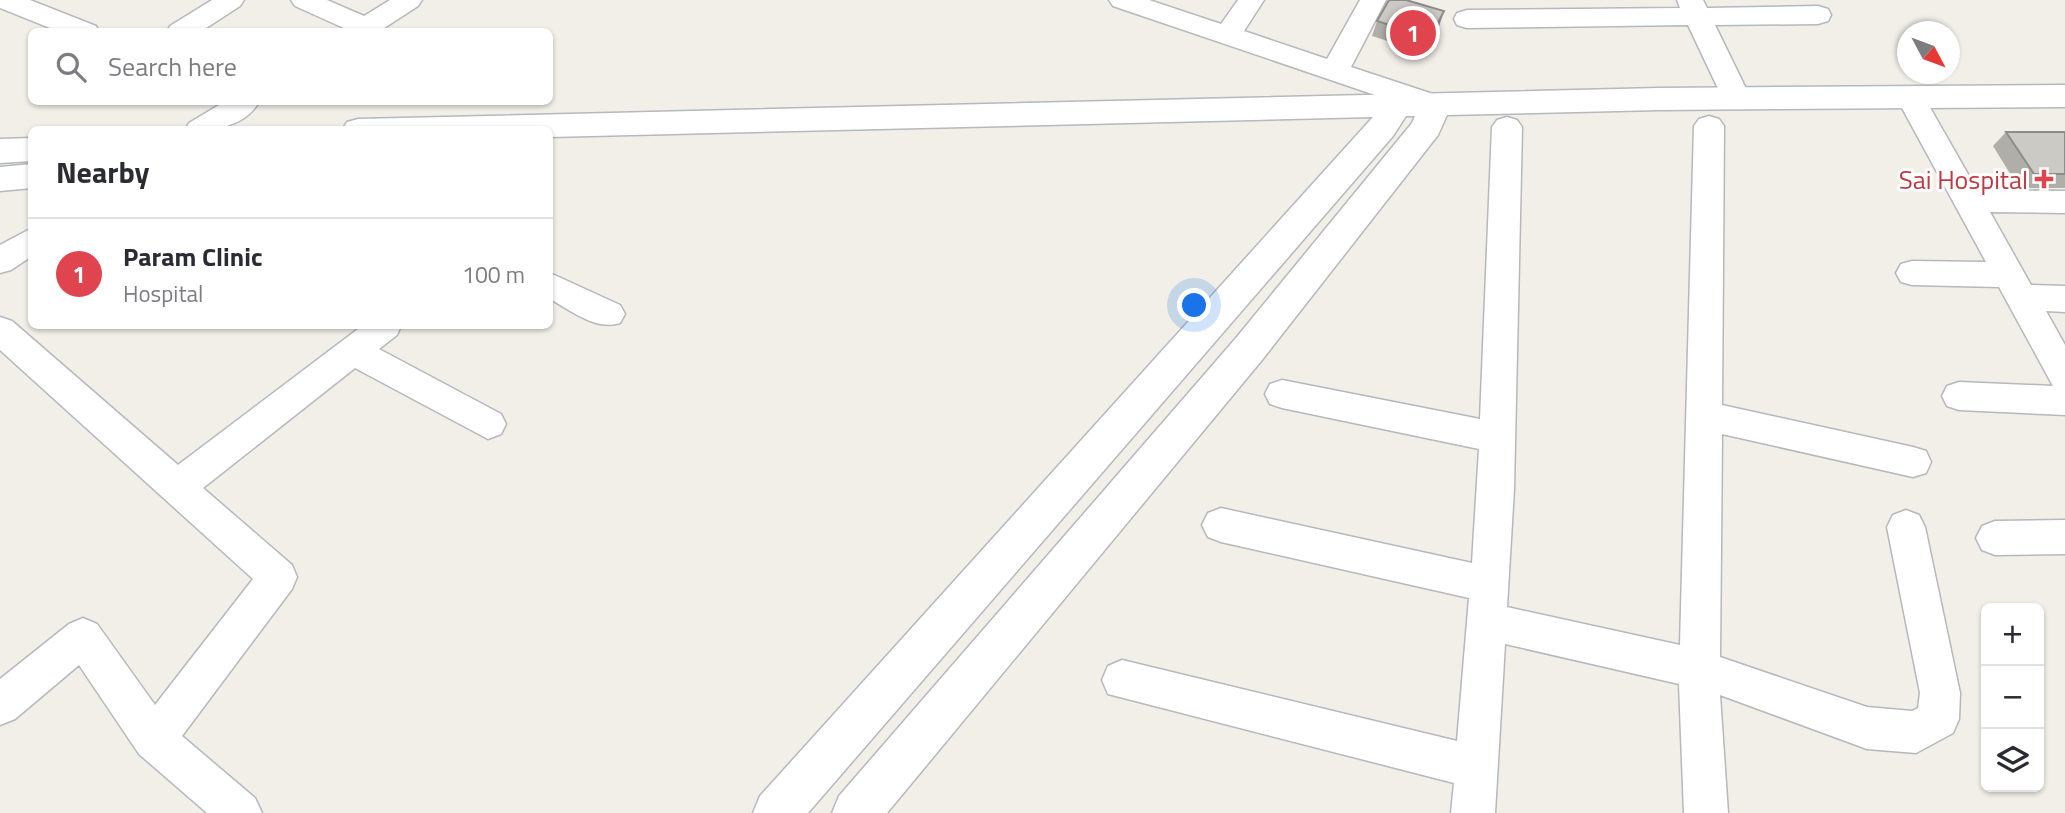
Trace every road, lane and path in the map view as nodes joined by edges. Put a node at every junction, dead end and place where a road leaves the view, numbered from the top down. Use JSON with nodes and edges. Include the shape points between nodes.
{"nodes":[{"id":1,"x":5,"y":0,"type":"edge"},
{"id":2,"x":231,"y":0,"type":"edge"},
{"id":3,"x":304,"y":0,"type":"edge"},
{"id":4,"x":409,"y":0,"type":"edge"},
{"id":5,"x":1122,"y":0,"type":"edge"},
{"id":6,"x":1251,"y":0,"type":"edge"},
{"id":7,"x":1373,"y":0,"type":"edge"},
{"id":8,"x":1693,"y":8,"type":"edge"},
{"id":9,"x":1818,"y":15,"type":"dead end"},
{"id":10,"x":1467,"y":19,"type":"dead end"},
{"id":11,"x":76,"y":28,"type":"edge"},
{"id":12,"x":186,"y":28,"type":"edge"},
{"id":13,"x":360,"y":28,"type":"edge"},
{"id":14,"x":364,"y":28,"type":"edge"},
{"id":15,"x":1227,"y":36,"type":"junction"},
{"id":16,"x":1334,"y":72,"type":"junction"},
{"id":17,"x":2065,"y":96,"type":"edge"},
{"id":18,"x":1737,"y":99,"type":"junction"},
{"id":19,"x":239,"y":105,"type":"edge"},
{"id":20,"x":1917,"y":110,"type":"junction"},
{"id":21,"x":1410,"y":117,"type":"junction"},
{"id":22,"x":2065,"y":119,"type":"edge"},
{"id":23,"x":205,"y":126,"type":"edge"},
{"id":24,"x":1709,"y":126,"type":"junction"},
{"id":25,"x":1507,"y":127,"type":"junction"},
{"id":26,"x":553,"y":128,"type":"edge"},
{"id":27,"x":28,"y":149,"type":"edge"},
{"id":28,"x":553,"y":150,"type":"edge"},
{"id":29,"x":0,"y":151,"type":"edge"},
{"id":30,"x":28,"y":176,"type":"edge"},
{"id":31,"x":0,"y":178,"type":"edge"},
{"id":32,"x":1969,"y":201,"type":"junction"},
{"id":33,"x":2065,"y":202,"type":"edge"},
{"id":34,"x":28,"y":243,"type":"edge"},
{"id":35,"x":0,"y":261,"type":"edge"},
{"id":36,"x":1912,"y":273,"type":"dead end"},
{"id":37,"x":553,"y":286,"type":"edge"},
{"id":38,"x":2016,"y":287,"type":"junction"},
{"id":39,"x":2065,"y":299,"type":"edge"},
{"id":40,"x":608,"y":314,"type":"dead end"},
{"id":41,"x":381,"y":329,"type":"edge"},
{"id":42,"x":0,"y":330,"type":"edge"},
{"id":43,"x":353,"y":351,"type":"junction"},
{"id":44,"x":2065,"y":376,"type":"edge"},
{"id":45,"x":1282,"y":394,"type":"dead end"},
{"id":46,"x":1959,"y":396,"type":"dead end"},
{"id":47,"x":2065,"y":401,"type":"edge"},
{"id":48,"x":1706,"y":416,"type":"junction"},
{"id":49,"x":488,"y":424,"type":"dead end"},
{"id":50,"x":1498,"y":439,"type":"junction"},
{"id":51,"x":1913,"y":461,"type":"dead end"},
{"id":52,"x":177,"y":487,"type":"junction"},
{"id":53,"x":1222,"y":525,"type":"dead end"},
{"id":54,"x":1906,"y":527,"type":"dead end"},
{"id":55,"x":2065,"y":537,"type":"edge"},
{"id":56,"x":1995,"y":538,"type":"dead end"},
{"id":57,"x":1488,"y":603,"type":"junction"},
{"id":58,"x":1700,"y":668,"type":"junction"},
{"id":59,"x":1122,"y":680,"type":"dead end"},
{"id":60,"x":0,"y":705,"type":"edge"},
{"id":61,"x":154,"y":739,"type":"junction"},
{"id":62,"x":1476,"y":767,"type":"junction"},
{"id":63,"x":240,"y":813,"type":"edge"},
{"id":64,"x":777,"y":813,"type":"edge"},
{"id":65,"x":856,"y":813,"type":"edge"},
{"id":66,"x":1473,"y":813,"type":"edge"},
{"id":67,"x":1706,"y":813,"type":"edge"}],
"edges":[{"from":1,"to":11,"type":"street"},
{"from":2,"to":12,"type":"street"},
{"from":3,"to":13,"type":"street"},
{"from":4,"to":14,"type":"street"},
{"from":5,"to":15,"type":"street"},
{"from":6,"to":15,"type":"street"},
{"from":7,"to":16,"type":"street"},
{"from":8,"to":9,"type":"street"},
{"from":8,"to":10,"type":"street"},
{"from":8,"to":18,"type":"street"},
{"from":15,"to":16,"type":"street"},
{"from":16,"to":21,"type":"street"},
{"from":17,"to":20,"type":"street"},
{"from":18,"to":20,"type":"street"},
{"from":18,"to":21,"type":"street"},
{"from":19,"to":23,"type":"street"},
{"from":20,"to":22,"type":"street"},
{"from":20,"to":24,"type":"street"},
{"from":20,"to":32,"type":"street"},
{"from":21,"to":25,"type":"street"},
{"from":21,"to":26,"type":"street"},
{"from":21,"to":28,"type":"street"},
{"from":21,"to":64,"type":"street"},
{"from":21,"to":65,"type":"street","via":[[1249,349]]},
{"from":24,"to":25,"type":"street"},
{"from":24,"to":48,"type":"street"},
{"from":25,"to":50,"type":"street"},
{"from":27,"to":29,"type":"street"},
{"from":30,"to":31,"type":"street"},
{"from":32,"to":33,"type":"street"},
{"from":32,"to":38,"type":"street"},
{"from":34,"to":35,"type":"street"},
{"from":36,"to":38,"type":"street"},
{"from":37,"to":40,"type":"street"},
{"from":38,"to":39,"type":"street"},
{"from":38,"to":44,"type":"street"},
{"from":41,"to":43,"type":"street"},
{"from":42,"to":52,"type":"street"},
{"from":43,"to":49,"type":"street"},
{"from":43,"to":52,"type":"street"},
{"from":45,"to":50,"type":"street"},
{"from":46,"to":47,"type":"street"},
{"from":48,"to":51,"type":"street"},
{"from":48,"to":58,"type":"street"},
{"from":50,"to":57,"type":"street"},
{"from":52,"to":61,"type":"street","via":[[278,577]]},
{"from":53,"to":57,"type":"street"},
{"from":54,"to":58,"type":"street","via":[[1940,693],[1938,719],[1916,732],[1867,728]]},
{"from":55,"to":56,"type":"street"},
{"from":57,"to":58,"type":"street"},
{"from":57,"to":62,"type":"street"},
{"from":58,"to":67,"type":"street"},
{"from":59,"to":62,"type":"street"},
{"from":60,"to":61,"type":"street","via":[[83,637]]},
{"from":61,"to":63,"type":"street"},
{"from":62,"to":66,"type":"street"}]}
